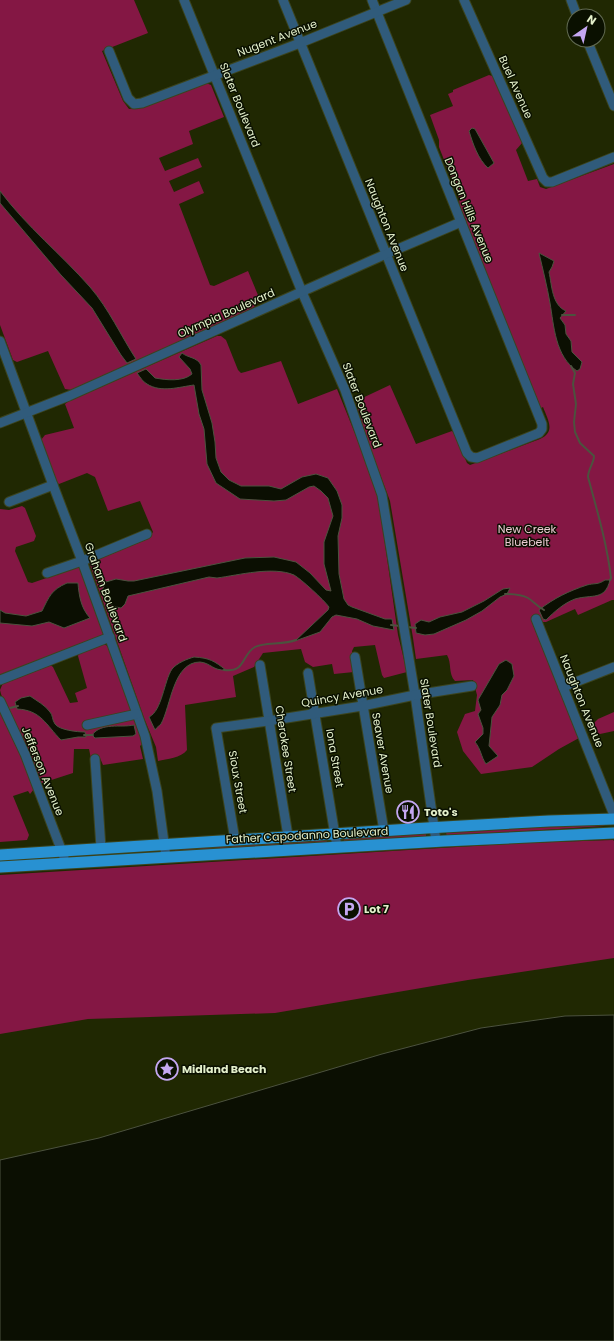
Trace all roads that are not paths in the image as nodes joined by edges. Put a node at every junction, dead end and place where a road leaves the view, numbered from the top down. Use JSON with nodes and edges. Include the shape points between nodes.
{"nodes":[{"id":1,"x":184,"y":0,"type":"edge"},
{"id":2,"x":283,"y":0,"type":"edge"},
{"id":3,"x":372,"y":0,"type":"edge"},
{"id":4,"x":406,"y":0,"type":"edge"},
{"id":5,"x":464,"y":0,"type":"edge"},
{"id":6,"x":377,"y":12,"type":"junction"},
{"id":7,"x":300,"y":43,"type":"junction"},
{"id":8,"x":590,"y":48,"type":"edge"},
{"id":9,"x":109,"y":51,"type":"dead end"},
{"id":10,"x":215,"y":75,"type":"junction"},
{"id":11,"x":614,"y":106,"type":"edge"},
{"id":12,"x":614,"y":158,"type":"edge"},
{"id":13,"x":461,"y":222,"type":"junction"},
{"id":14,"x":386,"y":254,"type":"junction"},
{"id":15,"x":302,"y":292,"type":"junction"},
{"id":16,"x":0,"y":341,"type":"edge"},
{"id":17,"x":26,"y":413,"type":"junction"},
{"id":18,"x":0,"y":423,"type":"edge"},
{"id":19,"x":471,"y":457,"type":"joint"},
{"id":20,"x":53,"y":485,"type":"junction"},
{"id":21,"x":9,"y":502,"type":"dead end"},
{"id":22,"x":147,"y":534,"type":"dead end"},
{"id":23,"x":82,"y":561,"type":"junction"},
{"id":24,"x":47,"y":573,"type":"dead end"},
{"id":25,"x":536,"y":619,"type":"dead end"},
{"id":26,"x":110,"y":637,"type":"junction"},
{"id":27,"x":354,"y":657,"type":"dead end"},
{"id":28,"x":260,"y":665,"type":"dead end"},
{"id":29,"x":614,"y":667,"type":"edge"},
{"id":30,"x":308,"y":673,"type":"dead end"},
{"id":31,"x":0,"y":680,"type":"edge"},
{"id":32,"x":472,"y":686,"type":"dead end"},
{"id":33,"x":564,"y":687,"type":"junction"},
{"id":34,"x":415,"y":695,"type":"junction"},
{"id":35,"x":0,"y":701,"type":"edge"},
{"id":36,"x":362,"y":706,"type":"junction"},
{"id":37,"x":315,"y":713,"type":"junction"},
{"id":38,"x":137,"y":714,"type":"junction"},
{"id":39,"x":268,"y":721,"type":"junction"},
{"id":40,"x":87,"y":725,"type":"dead end"},
{"id":41,"x":216,"y":728,"type":"joint"},
{"id":42,"x":95,"y":759,"type":"dead end"},
{"id":43,"x":610,"y":792,"type":"edge"},
{"id":44,"x":614,"y":815,"type":"edge"},
{"id":45,"x":614,"y":819,"type":"edge"},
{"id":46,"x":435,"y":828,"type":"junction"},
{"id":47,"x":384,"y":831,"type":"junction"},
{"id":48,"x":614,"y":833,"type":"edge"},
{"id":49,"x":335,"y":834,"type":"junction"},
{"id":50,"x":288,"y":836,"type":"junction"},
{"id":51,"x":235,"y":840,"type":"junction"},
{"id":52,"x":436,"y":841,"type":"junction"},
{"id":53,"x":165,"y":844,"type":"junction"},
{"id":54,"x":336,"y":847,"type":"junction"},
{"id":55,"x":101,"y":848,"type":"junction"},
{"id":56,"x":61,"y":851,"type":"junction"},
{"id":57,"x":0,"y":855,"type":"edge"},
{"id":58,"x":166,"y":857,"type":"junction"},
{"id":59,"x":54,"y":863,"type":"junction"},
{"id":60,"x":66,"y":863,"type":"junction"},
{"id":61,"x":0,"y":867,"type":"edge"}],
"edges":[{"from":1,"to":10,"type":"street","name":"Slater Boulevard"},
{"from":2,"to":7,"type":"street","name":"Naughton Avenue"},
{"from":3,"to":6,"type":"street","name":"Dongan Hills Avenue"},
{"from":4,"to":6,"type":"street","name":"Nugent Avenue"},
{"from":5,"to":12,"type":"street","name":"Buel Avenue","via":[[543,178],[547,182],[552,182]]},
{"from":6,"to":7,"type":"street","name":"Nugent Avenue"},
{"from":6,"to":13,"type":"street","name":"Dongan Hills Avenue"},
{"from":7,"to":10,"type":"street","name":"Nugent Avenue"},
{"from":7,"to":14,"type":"street","name":"Naughton Avenue"},
{"from":8,"to":11,"type":"street"},
{"from":9,"to":10,"type":"street","name":"Nugent Avenue","via":[[128,98],[134,104]]},
{"from":10,"to":15,"type":"street","name":"Slater Boulevard"},
{"from":13,"to":14,"type":"street","name":"Olympia Boulevard"},
{"from":13,"to":19,"type":"street","name":"Dongan Hills Avenue","via":[[542,424],[539,433],[477,458]]},
{"from":14,"to":15,"type":"street","name":"Olympia Boulevard"},
{"from":14,"to":19,"type":"street","name":"Naughton Avenue","via":[[467,453]]},
{"from":15,"to":17,"type":"street","name":"Olympia Boulevard"},
{"from":15,"to":34,"type":"street","name":"Slater Boulevard","via":[[345,390],[382,495]]},
{"from":16,"to":17,"type":"street","name":"Graham Boulevard"},
{"from":17,"to":18,"type":"street","name":"Olympia Boulevard"},
{"from":17,"to":20,"type":"street","name":"Graham Boulevard"},
{"from":20,"to":21,"type":"street"},
{"from":20,"to":23,"type":"street","name":"Graham Boulevard"},
{"from":22,"to":23,"type":"street"},
{"from":23,"to":24,"type":"street"},
{"from":23,"to":26,"type":"street","name":"Graham Boulevard"},
{"from":25,"to":33,"type":"street","name":"Naughton Avenue"},
{"from":26,"to":31,"type":"street"},
{"from":26,"to":38,"type":"street","name":"Graham Boulevard"},
{"from":27,"to":36,"type":"street","name":"Seaver Avenue"},
{"from":28,"to":39,"type":"street","name":"Cherokee Street"},
{"from":29,"to":33,"type":"street"},
{"from":30,"to":37,"type":"street","name":"Iona Street"},
{"from":32,"to":34,"type":"street","name":"Quincy Avenue"},
{"from":33,"to":43,"type":"street","name":"Naughton Avenue"},
{"from":34,"to":36,"type":"street","name":"Quincy Avenue"},
{"from":34,"to":46,"type":"street","name":"Slater Boulevard"},
{"from":35,"to":56,"type":"street","name":"Jefferson Avenue","via":[[25,754]]},
{"from":36,"to":37,"type":"street","name":"Quincy Avenue"},
{"from":36,"to":47,"type":"street","name":"Seaver Avenue"},
{"from":37,"to":39,"type":"street","name":"Quincy Avenue"},
{"from":37,"to":49,"type":"street","name":"Iona Street"},
{"from":38,"to":40,"type":"street"},
{"from":38,"to":53,"type":"street","name":"Graham Boulevard","via":[[145,736],[157,791]]},
{"from":39,"to":41,"type":"street","name":"Quincy Avenue"},
{"from":39,"to":50,"type":"street","name":"Cherokee Street"},
{"from":41,"to":51,"type":"street","name":"Sioux Street"},
{"from":42,"to":55,"type":"street"},
{"from":43,"to":44,"type":"street","name":"Naughton Avenue"},
{"from":45,"to":46,"type":"main road","name":"Father Capodanno Boulevard"},
{"from":46,"to":47,"type":"main road","name":"Father Capodanno Boulevard"},
{"from":46,"to":52,"type":"street","name":"Slater Boulevard"},
{"from":47,"to":49,"type":"main road","name":"Father Capodanno Boulevard"},
{"from":48,"to":52,"type":"main road","name":"Father Capodanno Boulevard"},
{"from":49,"to":50,"type":"main road","name":"Father Capodanno Boulevard"},
{"from":49,"to":54,"type":"street","name":"Iona Street"},
{"from":50,"to":51,"type":"main road","name":"Father Capodanno Boulevard"},
{"from":51,"to":53,"type":"main road","name":"Father Capodanno Boulevard"},
{"from":52,"to":54,"type":"main road","name":"Father Capodanno Boulevard"},
{"from":53,"to":55,"type":"main road","name":"Father Capodanno Boulevard"},
{"from":53,"to":58,"type":"street","name":"Graham Boulevard"},
{"from":54,"to":58,"type":"main road","name":"Father Capodanno Boulevard"},
{"from":55,"to":56,"type":"main road","name":"Father Capodanno Boulevard"},
{"from":56,"to":57,"type":"main road","name":"Father Capodanno Boulevard"},
{"from":56,"to":59,"type":"street"},
{"from":56,"to":60,"type":"street","name":"Jefferson Avenue"},
{"from":58,"to":60,"type":"main road","name":"Father Capodanno Boulevard"},
{"from":59,"to":60,"type":"main road","name":"Father Capodanno Boulevard"},
{"from":59,"to":61,"type":"main road","name":"Father Capodanno Boulevard"}]}
